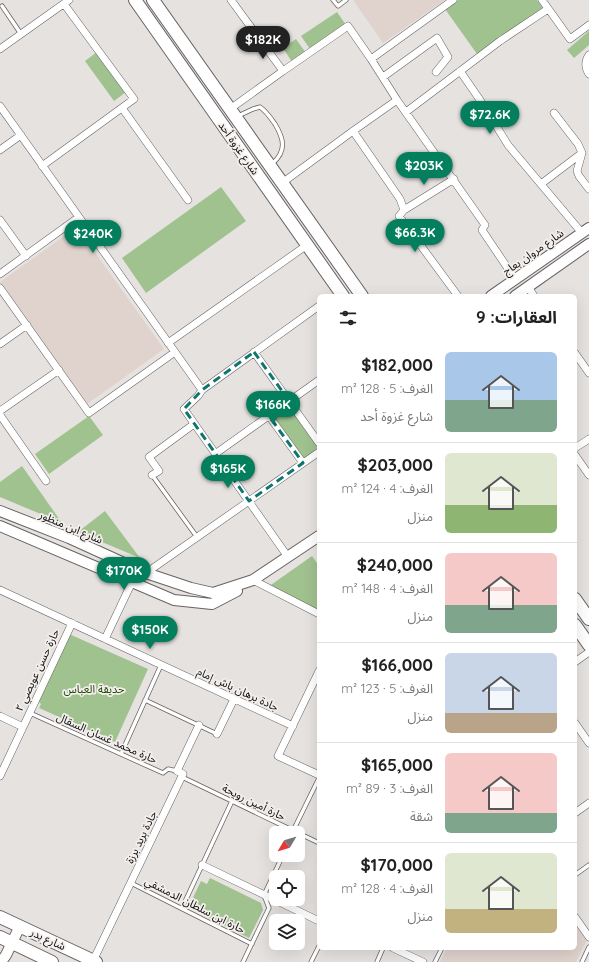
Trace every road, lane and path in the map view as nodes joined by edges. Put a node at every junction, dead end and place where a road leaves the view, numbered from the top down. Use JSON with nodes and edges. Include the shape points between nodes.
{"nodes":[{"id":1,"x":135,"y":0,"type":"edge"},
{"id":2,"x":153,"y":0,"type":"edge"},
{"id":3,"x":231,"y":0,"type":"edge"},
{"id":4,"x":333,"y":0,"type":"edge"},
{"id":5,"x":346,"y":0,"type":"edge"},
{"id":6,"x":453,"y":0,"type":"edge"},
{"id":7,"x":542,"y":0,"type":"edge"},
{"id":8,"x":66,"y":2,"type":"edge"},
{"id":9,"x":1,"y":5,"type":"edge"},
{"id":10,"x":548,"y":9,"type":"junction"},
{"id":11,"x":589,"y":25,"type":"edge"},
{"id":12,"x":21,"y":34,"type":"junction"},
{"id":13,"x":0,"y":49,"type":"edge"},
{"id":14,"x":589,"y":55,"type":"edge"},
{"id":15,"x":371,"y":59,"type":"junction"},
{"id":16,"x":283,"y":71,"type":"junction"},
{"id":17,"x":460,"y":71,"type":"junction"},
{"id":18,"x":436,"y":72,"type":"dead end"},
{"id":19,"x":589,"y":74,"type":"edge"},
{"id":20,"x":383,"y":77,"type":"junction"},
{"id":21,"x":397,"y":100,"type":"junction"},
{"id":22,"x":0,"y":106,"type":"edge"},
{"id":23,"x":122,"y":108,"type":"junction"},
{"id":24,"x":406,"y":112,"type":"junction"},
{"id":25,"x":233,"y":113,"type":"junction"},
{"id":26,"x":554,"y":113,"type":"dead end"},
{"id":27,"x":353,"y":130,"type":"junction"},
{"id":28,"x":21,"y":135,"type":"junction"},
{"id":29,"x":0,"y":150,"type":"edge"},
{"id":30,"x":582,"y":153,"type":"junction"},
{"id":31,"x":42,"y":166,"type":"junction"},
{"id":32,"x":270,"y":166,"type":"junction"},
{"id":33,"x":454,"y":179,"type":"junction"},
{"id":34,"x":282,"y":183,"type":"junction"},
{"id":35,"x":541,"y":184,"type":"junction"},
{"id":36,"x":589,"y":190,"type":"edge"},
{"id":37,"x":188,"y":200,"type":"dead end"},
{"id":38,"x":404,"y":210,"type":"junction"},
{"id":39,"x":79,"y":217,"type":"junction"},
{"id":40,"x":0,"y":220,"type":"edge"},
{"id":41,"x":585,"y":230,"type":"edge"},
{"id":42,"x":589,"y":244,"type":"edge"},
{"id":43,"x":307,"y":245,"type":"junction"},
{"id":44,"x":26,"y":256,"type":"junction"},
{"id":45,"x":0,"y":274,"type":"edge"},
{"id":46,"x":516,"y":279,"type":"junction"},
{"id":47,"x":528,"y":287,"type":"junction"},
{"id":48,"x":0,"y":288,"type":"edge"},
{"id":49,"x":338,"y":294,"type":"edge"},
{"id":50,"x":361,"y":294,"type":"edge"},
{"id":51,"x":457,"y":294,"type":"edge"},
{"id":52,"x":494,"y":294,"type":"edge"},
{"id":53,"x":518,"y":294,"type":"edge"},
{"id":54,"x":533,"y":294,"type":"edge"},
{"id":55,"x":317,"y":307,"type":"edge"},
{"id":56,"x":27,"y":325,"type":"junction"},
{"id":57,"x":168,"y":342,"type":"junction"},
{"id":58,"x":0,"y":344,"type":"edge"},
{"id":59,"x":175,"y":352,"type":"junction"},
{"id":60,"x":254,"y":352,"type":"junction"},
{"id":61,"x":577,"y":356,"type":"edge"},
{"id":62,"x":59,"y":370,"type":"junction"},
{"id":63,"x":589,"y":373,"type":"edge"},
{"id":64,"x":317,"y":382,"type":"edge"},
{"id":65,"x":202,"y":390,"type":"junction"},
{"id":66,"x":290,"y":402,"type":"junction"},
{"id":67,"x":0,"y":411,"type":"edge"},
{"id":68,"x":0,"y":415,"type":"edge"},
{"id":69,"x":269,"y":416,"type":"junction"},
{"id":70,"x":194,"y":424,"type":"junction"},
{"id":71,"x":589,"y":439,"type":"edge"},
{"id":72,"x":317,"y":440,"type":"edge"},
{"id":73,"x":577,"y":447,"type":"edge"},
{"id":74,"x":317,"y":453,"type":"edge"},
{"id":75,"x":215,"y":454,"type":"junction"},
{"id":76,"x":577,"y":458,"type":"edge"},
{"id":77,"x":303,"y":463,"type":"junction"},
{"id":78,"x":152,"y":475,"type":"joint"},
{"id":79,"x":589,"y":475,"type":"edge"},
{"id":80,"x":46,"y":481,"type":"dead end"},
{"id":81,"x":248,"y":501,"type":"junction"},
{"id":82,"x":0,"y":511,"type":"edge"},
{"id":83,"x":0,"y":526,"type":"edge"},
{"id":84,"x":197,"y":537,"type":"junction"},
{"id":85,"x":317,"y":540,"type":"edge"},
{"id":86,"x":288,"y":557,"type":"junction"},
{"id":87,"x":146,"y":573,"type":"junction"},
{"id":88,"x":132,"y":582,"type":"junction"},
{"id":89,"x":249,"y":582,"type":"junction"},
{"id":90,"x":0,"y":590,"type":"edge"},
{"id":91,"x":577,"y":602,"type":"edge"},
{"id":92,"x":317,"y":613,"type":"edge"},
{"id":93,"x":589,"y":619,"type":"edge"},
{"id":94,"x":72,"y":623,"type":"junction"},
{"id":95,"x":577,"y":628,"type":"edge"},
{"id":96,"x":104,"y":639,"type":"junction"},
{"id":97,"x":589,"y":645,"type":"edge"},
{"id":98,"x":589,"y":652,"type":"edge"},
{"id":99,"x":577,"y":661,"type":"edge"},
{"id":100,"x":161,"y":665,"type":"junction"},
{"id":101,"x":317,"y":675,"type":"edge"},
{"id":102,"x":234,"y":699,"type":"junction"},
{"id":103,"x":145,"y":700,"type":"junction"},
{"id":104,"x":30,"y":713,"type":"junction"},
{"id":105,"x":0,"y":716,"type":"edge"},
{"id":106,"x":199,"y":725,"type":"junction"},
{"id":107,"x":292,"y":726,"type":"junction"},
{"id":108,"x":23,"y":727,"type":"junction"},
{"id":109,"x":577,"y":727,"type":"edge"},
{"id":110,"x":217,"y":734,"type":"joint"},
{"id":111,"x":589,"y":743,"type":"edge"},
{"id":112,"x":121,"y":754,"type":"junction"},
{"id":113,"x":177,"y":771,"type":"junction"},
{"id":114,"x":0,"y":776,"type":"edge"},
{"id":115,"x":317,"y":776,"type":"edge"},
{"id":116,"x":182,"y":777,"type":"junction"},
{"id":117,"x":317,"y":781,"type":"edge"},
{"id":118,"x":232,"y":801,"type":"junction"},
{"id":119,"x":589,"y":803,"type":"edge"},
{"id":120,"x":577,"y":812,"type":"edge"},
{"id":121,"x":281,"y":826,"type":"edge"},
{"id":122,"x":296,"y":826,"type":"edge"},
{"id":123,"x":305,"y":837,"type":"edge"},
{"id":124,"x":317,"y":842,"type":"edge"},
{"id":125,"x":279,"y":862,"type":"edge"},
{"id":126,"x":202,"y":865,"type":"junction"},
{"id":127,"x":589,"y":865,"type":"edge"},
{"id":128,"x":577,"y":874,"type":"edge"},
{"id":129,"x":131,"y":883,"type":"junction"},
{"id":130,"x":264,"y":895,"type":"junction"},
{"id":131,"x":182,"y":908,"type":"junction"},
{"id":132,"x":0,"y":917,"type":"edge"},
{"id":133,"x":317,"y":920,"type":"edge"},
{"id":134,"x":577,"y":920,"type":"edge"},
{"id":135,"x":20,"y":926,"type":"junction"},
{"id":136,"x":588,"y":934,"type":"edge"},
{"id":137,"x":0,"y":938,"type":"edge"},
{"id":138,"x":12,"y":943,"type":"junction"},
{"id":139,"x":252,"y":944,"type":"junction"},
{"id":140,"x":589,"y":947,"type":"edge"},
{"id":141,"x":317,"y":950,"type":"edge"},
{"id":142,"x":382,"y":950,"type":"edge"},
{"id":143,"x":397,"y":950,"type":"edge"},
{"id":144,"x":441,"y":950,"type":"edge"},
{"id":145,"x":4,"y":960,"type":"edge"},
{"id":146,"x":95,"y":961,"type":"edge"},
{"id":147,"x":52,"y":962,"type":"edge"},
{"id":148,"x":243,"y":962,"type":"edge"},
{"id":149,"x":311,"y":962,"type":"edge"},
{"id":150,"x":376,"y":962,"type":"edge"},
{"id":151,"x":423,"y":962,"type":"edge"},
{"id":152,"x":435,"y":962,"type":"edge"},
{"id":153,"x":582,"y":962,"type":"edge"}],
"edges":[{"from":1,"to":43,"type":"main road","name":"شارع غزوة أحد"},
{"from":2,"to":25,"type":"main road","name":"شارع غزوة أحد"},
{"from":3,"to":16,"type":"street"},
{"from":4,"to":5,"type":"lane","via":[[338,6]]},
{"from":6,"to":15,"type":"street"},
{"from":7,"to":10,"type":"street"},
{"from":8,"to":12,"type":"street"},
{"from":8,"to":23,"type":"street","via":[[134,99]]},
{"from":9,"to":12,"type":"lane"},
{"from":10,"to":11,"type":"street","via":[[570,39]]},
{"from":10,"to":17,"type":"street"},
{"from":12,"to":13,"type":"street"},
{"from":14,"to":19,"type":"street","via":[[586,62]]},
{"from":15,"to":16,"type":"street","via":[[348,26]]},
{"from":15,"to":20,"type":"street"},
{"from":16,"to":25,"type":"street"},
{"from":17,"to":24,"type":"street"},
{"from":17,"to":35,"type":"street","via":[[508,145]]},
{"from":18,"to":20,"type":"street","via":[[448,57],[436,38]]},
{"from":20,"to":21,"type":"street"},
{"from":21,"to":24,"type":"street"},
{"from":21,"to":27,"type":"street"},
{"from":22,"to":28,"type":"street"},
{"from":23,"to":31,"type":"street"},
{"from":23,"to":37,"type":"street"},
{"from":24,"to":33,"type":"street"},
{"from":25,"to":32,"type":"main road","name":"شارع غزوة أحد"},
{"from":25,"to":32,"type":"lane","via":[[260,107],[271,118],[281,135],[283,146],[279,158]]},
{"from":26,"to":30,"type":"street"},
{"from":27,"to":34,"type":"street"},
{"from":27,"to":38,"type":"street","via":[[400,199]]},
{"from":28,"to":29,"type":"street"},
{"from":28,"to":31,"type":"street"},
{"from":30,"to":35,"type":"street"},
{"from":30,"to":36,"type":"street","via":[[577,171]]},
{"from":31,"to":39,"type":"street"},
{"from":32,"to":34,"type":"main road","name":"شارع غزوة أحد"},
{"from":33,"to":38,"type":"street"},
{"from":33,"to":46,"type":"street","via":[[485,225],[482,230]]},
{"from":34,"to":50,"type":"main road","name":"شارع غزوة أحد"},
{"from":35,"to":41,"type":"street"},
{"from":38,"to":51,"type":"street","via":[[399,216]]},
{"from":39,"to":44,"type":"street"},
{"from":39,"to":57,"type":"street"},
{"from":40,"to":44,"type":"street"},
{"from":41,"to":46,"type":"main road","name":"شارع مروان بعاج"},
{"from":42,"to":47,"type":"main road"},
{"from":43,"to":49,"type":"main road","name":"شارع غزوة أحد"},
{"from":43,"to":57,"type":"street"},
{"from":44,"to":45,"type":"street"},
{"from":46,"to":52,"type":"main road","name":"شارع مروان بعاج"},
{"from":47,"to":53,"type":"main road"},
{"from":47,"to":54,"type":"street"},
{"from":48,"to":56,"type":"street"},
{"from":55,"to":60,"type":"street"},
{"from":56,"to":58,"type":"street"},
{"from":56,"to":62,"type":"street"},
{"from":57,"to":59,"type":"street"},
{"from":59,"to":62,"type":"street","via":[[89,413]]},
{"from":59,"to":65,"type":"street"},
{"from":60,"to":65,"type":"street"},
{"from":60,"to":66,"type":"street"},
{"from":61,"to":63,"type":"street"},
{"from":62,"to":67,"type":"street"},
{"from":64,"to":66,"type":"street"},
{"from":65,"to":70,"type":"street","via":[[184,409]]},
{"from":66,"to":69,"type":"street"},
{"from":66,"to":72,"type":"street"},
{"from":68,"to":80,"type":"street"},
{"from":69,"to":75,"type":"street"},
{"from":69,"to":77,"type":"street"},
{"from":70,"to":75,"type":"street"},
{"from":70,"to":78,"type":"street","via":[[149,457],[159,471]]},
{"from":71,"to":73,"type":"street"},
{"from":74,"to":77,"type":"street"},
{"from":75,"to":81,"type":"street"},
{"from":76,"to":79,"type":"street"},
{"from":77,"to":81,"type":"street"},
{"from":78,"to":84,"type":"lane"},
{"from":81,"to":84,"type":"street"},
{"from":81,"to":86,"type":"street"},
{"from":82,"to":87,"type":"main road","name":"شارع ابن منظور","via":[[69,538]]},
{"from":83,"to":88,"type":"main road","name":"شارع ابن منظور"},
{"from":84,"to":87,"type":"street"},
{"from":85,"to":86,"type":"main road","name":"شارع ابن منظور"},
{"from":86,"to":89,"type":"main road","name":"شارع ابن منظور"},
{"from":87,"to":89,"type":"main road","name":"شارع ابن منظور","via":[[214,593]]},
{"from":88,"to":89,"type":"main road","name":"شارع ابن منظور","via":[[174,600],[212,604]]},
{"from":88,"to":96,"type":"street"},
{"from":89,"to":92,"type":"street"},
{"from":90,"to":94,"type":"street","name":"جادة برهان باش إمام"},
{"from":91,"to":93,"type":"main road"},
{"from":94,"to":96,"type":"street","name":"جادة برهان باش إمام"},
{"from":94,"to":104,"type":"street","name":"حارة حسن عويصي ٢"},
{"from":95,"to":97,"type":"main road"},
{"from":96,"to":100,"type":"street","name":"جادة برهان باش إمام"},
{"from":98,"to":99,"type":"street"},
{"from":100,"to":102,"type":"street","name":"جادة برهان باش إمام"},
{"from":100,"to":103,"type":"lane"},
{"from":101,"to":107,"type":"street"},
{"from":102,"to":107,"type":"street","name":"جادة برهان باش إمام"},
{"from":102,"to":110,"type":"street"},
{"from":103,"to":106,"type":"lane"},
{"from":103,"to":112,"type":"lane"},
{"from":104,"to":108,"type":"street","name":"حارة حسن عويصي ٢"},
{"from":104,"to":112,"type":"lane","name":"حارة محمد غسان السقال"},
{"from":105,"to":108,"type":"street"},
{"from":106,"to":110,"type":"lane"},
{"from":106,"to":113,"type":"street"},
{"from":107,"to":115,"type":"street","via":[[278,756]]},
{"from":108,"to":114,"type":"street","name":"حارة حسن عويصي ٢"},
{"from":109,"to":111,"type":"street"},
{"from":112,"to":113,"type":"lane","name":"حارة محمد غسان السقال","via":[[163,773],[168,769]]},
{"from":113,"to":116,"type":"street","via":[[183,774]]},
{"from":116,"to":118,"type":"lane","name":"حارة أمين رويحة"},
{"from":116,"to":129,"type":"street","name":"جادة بريد برزة"},
{"from":117,"to":122,"type":"lane"},
{"from":118,"to":121,"type":"lane","name":"حارة أمين رويحة"},
{"from":118,"to":126,"type":"lane"},
{"from":119,"to":120,"type":"street"},
{"from":123,"to":124,"type":"lane","name":"حارة أمين رويحة"},
{"from":125,"to":130,"type":"lane"},
{"from":126,"to":130,"type":"street"},
{"from":126,"to":131,"type":"lane"},
{"from":127,"to":128,"type":"lane"},
{"from":129,"to":131,"type":"lane","name":"حارة ابن سلطان الدمشقي"},
{"from":129,"to":146,"type":"street","name":"جادة بريد برزة"},
{"from":130,"to":133,"type":"street"},
{"from":130,"to":139,"type":"lane","via":[[269,908]]},
{"from":131,"to":139,"type":"lane","name":"حارة ابن سلطان الدمشقي"},
{"from":132,"to":135,"type":"main road","name":"شارع بدر"},
{"from":134,"to":136,"type":"street"},
{"from":135,"to":138,"type":"main road"},
{"from":135,"to":146,"type":"main road","name":"شارع بدر"},
{"from":137,"to":138,"type":"main road","name":"شارع بدر"},
{"from":138,"to":145,"type":"main road"},
{"from":138,"to":147,"type":"main road","name":"شارع بدر"},
{"from":139,"to":148,"type":"lane"},
{"from":140,"to":153,"type":"lane"},
{"from":141,"to":149,"type":"lane"},
{"from":142,"to":150,"type":"lane"},
{"from":143,"to":151,"type":"street"},
{"from":144,"to":152,"type":"lane"}]}
